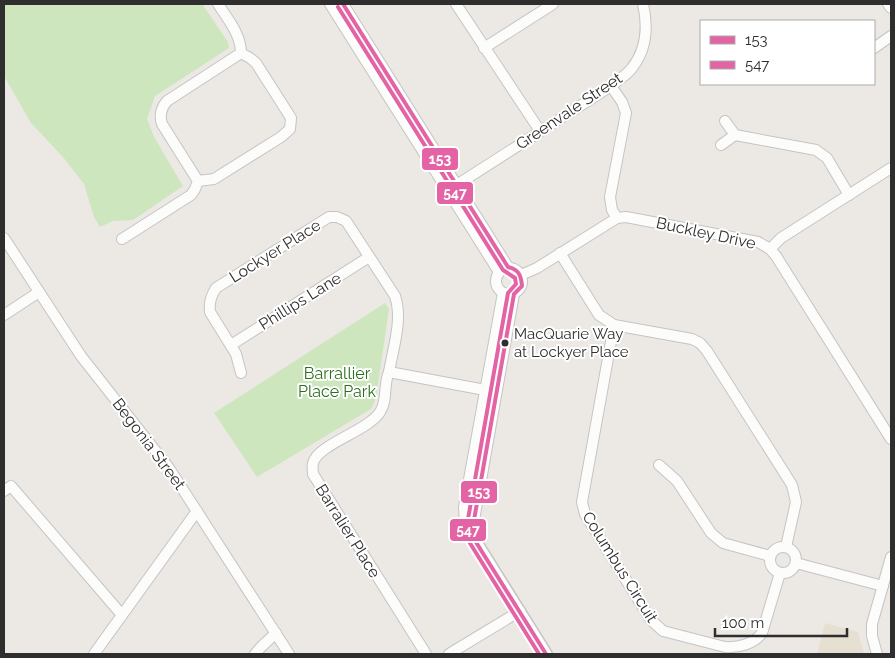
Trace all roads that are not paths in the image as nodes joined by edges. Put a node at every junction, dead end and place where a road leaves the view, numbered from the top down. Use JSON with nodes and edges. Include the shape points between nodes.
{"nodes":[{"id":1,"x":218,"y":4,"type":"edge"},
{"id":2,"x":330,"y":4,"type":"edge"},
{"id":3,"x":343,"y":4,"type":"edge"},
{"id":4,"x":456,"y":4,"type":"edge"},
{"id":5,"x":553,"y":4,"type":"edge"},
{"id":6,"x":643,"y":4,"type":"edge"},
{"id":7,"x":888,"y":4,"type":"edge"},
{"id":8,"x":891,"y":8,"type":"edge"},
{"id":9,"x":891,"y":36,"type":"edge"},
{"id":10,"x":875,"y":47,"type":"edge"},
{"id":11,"x":484,"y":48,"type":"junction"},
{"id":12,"x":241,"y":53,"type":"junction"},
{"id":13,"x":611,"y":86,"type":"junction"},
{"id":14,"x":725,"y":121,"type":"dead end"},
{"id":15,"x":540,"y":131,"type":"junction"},
{"id":16,"x":735,"y":135,"type":"junction"},
{"id":17,"x":721,"y":145,"type":"dead end"},
{"id":18,"x":891,"y":168,"type":"edge"},
{"id":19,"x":198,"y":181,"type":"junction"},
{"id":20,"x":452,"y":188,"type":"junction"},
{"id":21,"x":849,"y":195,"type":"junction"},
{"id":22,"x":617,"y":218,"type":"junction"},
{"id":23,"x":4,"y":238,"type":"edge"},
{"id":24,"x":122,"y":239,"type":"dead end"},
{"id":25,"x":770,"y":248,"type":"junction"},
{"id":26,"x":560,"y":253,"type":"junction"},
{"id":27,"x":369,"y":256,"type":"junction"},
{"id":28,"x":503,"y":270,"type":"junction"},
{"id":29,"x":521,"y":275,"type":"junction"},
{"id":30,"x":39,"y":292,"type":"junction"},
{"id":31,"x":503,"y":293,"type":"junction"},
{"id":32,"x":514,"y":294,"type":"junction"},
{"id":33,"x":4,"y":315,"type":"edge"},
{"id":34,"x":614,"y":324,"type":"junction"},
{"id":35,"x":231,"y":344,"type":"junction"},
{"id":36,"x":389,"y":372,"type":"junction"},
{"id":37,"x":241,"y":373,"type":"dead end"},
{"id":38,"x":485,"y":390,"type":"junction"},
{"id":39,"x":496,"y":392,"type":"junction"},
{"id":40,"x":891,"y":439,"type":"edge"},
{"id":41,"x":659,"y":465,"type":"dead end"},
{"id":42,"x":4,"y":490,"type":"edge"},
{"id":43,"x":197,"y":511,"type":"junction"},
{"id":44,"x":474,"y":539,"type":"junction"},
{"id":45,"x":786,"y":547,"type":"junction"},
{"id":46,"x":770,"y":556,"type":"junction"},
{"id":47,"x":891,"y":557,"type":"edge"},
{"id":48,"x":796,"y":563,"type":"junction"},
{"id":49,"x":780,"y":573,"type":"junction"},
{"id":50,"x":883,"y":586,"type":"junction"},
{"id":51,"x":520,"y":612,"type":"junction"},
{"id":52,"x":122,"y":615,"type":"junction"},
{"id":53,"x":276,"y":633,"type":"junction"},
{"id":54,"x":94,"y":654,"type":"edge"},
{"id":55,"x":256,"y":654,"type":"edge"},
{"id":56,"x":288,"y":654,"type":"edge"},
{"id":57,"x":426,"y":654,"type":"edge"},
{"id":58,"x":450,"y":654,"type":"edge"},
{"id":59,"x":546,"y":654,"type":"edge"},
{"id":60,"x":877,"y":654,"type":"edge"}],
"edges":[{"from":1,"to":12,"type":"street","via":[[237,34]]},
{"from":2,"to":20,"type":"street"},
{"from":3,"to":20,"type":"street"},
{"from":4,"to":11,"type":"street"},
{"from":5,"to":11,"type":"street"},
{"from":6,"to":13,"type":"street","name":"Greenvale Street","via":[[646,35],[642,51],[632,69]]},
{"from":7,"to":8,"type":"street"},
{"from":9,"to":10,"type":"street"},
{"from":11,"to":15,"type":"street"},
{"from":12,"to":19,"type":"street","via":[[167,101],[162,108],[162,124]]},
{"from":12,"to":19,"type":"street","via":[[260,70],[291,118],[290,129],[214,180]]},
{"from":13,"to":15,"type":"street","name":"Greenvale Street"},
{"from":13,"to":22,"type":"street","via":[[626,113],[610,197]]},
{"from":14,"to":16,"type":"street"},
{"from":15,"to":20,"type":"street","name":"Greenvale Street"},
{"from":16,"to":17,"type":"street"},
{"from":16,"to":21,"type":"street","via":[[816,150],[827,158]]},
{"from":18,"to":21,"type":"street"},
{"from":19,"to":24,"type":"street","via":[[191,195]]},
{"from":20,"to":28,"type":"street"},
{"from":21,"to":25,"type":"street"},
{"from":22,"to":25,"type":"street","name":"Buckley Drive","via":[[758,242]]},
{"from":22,"to":26,"type":"street"},
{"from":23,"to":30,"type":"street","name":"Begonia Street"},
{"from":25,"to":40,"type":"street","name":"Buckley Drive"},
{"from":26,"to":29,"type":"street"},
{"from":26,"to":34,"type":"street","via":[[599,315]]},
{"from":27,"to":35,"type":"street","name":"Phillips Lane"},
{"from":27,"to":35,"type":"street","name":"Lockyer Place","via":[[346,221],[329,217],[216,288],[211,295],[210,312]]},
{"from":27,"to":36,"type":"street","name":"Lockyer Place","via":[[398,305]]},
{"from":28,"to":29,"type":"street","via":[[516,269]]},
{"from":28,"to":31,"type":"street","via":[[496,277],[496,283]]},
{"from":29,"to":32,"type":"street","via":[[522,286]]},
{"from":30,"to":33,"type":"street"},
{"from":30,"to":43,"type":"street","name":"Begonia Street","via":[[81,356],[169,468]]},
{"from":31,"to":32,"type":"street"},
{"from":31,"to":38,"type":"street"},
{"from":32,"to":39,"type":"street"},
{"from":34,"to":45,"type":"street","via":[[692,339],[707,350],[792,485],[796,502]]},
{"from":34,"to":49,"type":"street","name":"Columbus Circuit","via":[[582,502],[584,514],[651,620],[664,631],[725,647],[752,642],[762,633]]},
{"from":35,"to":37,"type":"street","name":"Lockyer Place"},
{"from":36,"to":38,"type":"street"},
{"from":36,"to":57,"type":"street","name":"Barralier Place","via":[[380,413],[320,452],[313,462],[313,474]]},
{"from":38,"to":39,"type":"street"},
{"from":38,"to":44,"type":"street","via":[[464,507],[465,522]]},
{"from":39,"to":44,"type":"street","via":[[474,520]]},
{"from":41,"to":46,"type":"street","via":[[677,481],[716,539]]},
{"from":42,"to":52,"type":"street","via":[[12,486]]},
{"from":43,"to":52,"type":"street"},
{"from":43,"to":53,"type":"street","name":"Begonia Street"},
{"from":44,"to":51,"type":"street"},
{"from":45,"to":46,"type":"street","via":[[774,549]]},
{"from":45,"to":48,"type":"street","via":[[793,551]]},
{"from":46,"to":49,"type":"street","via":[[773,568]]},
{"from":47,"to":50,"type":"street"},
{"from":48,"to":49,"type":"street","via":[[792,570]]},
{"from":48,"to":50,"type":"street"},
{"from":50,"to":60,"type":"street","via":[[872,624]]},
{"from":51,"to":58,"type":"street"},
{"from":51,"to":59,"type":"street"},
{"from":52,"to":54,"type":"street"},
{"from":53,"to":55,"type":"street"},
{"from":53,"to":56,"type":"street","name":"Begonia Street"}]}
